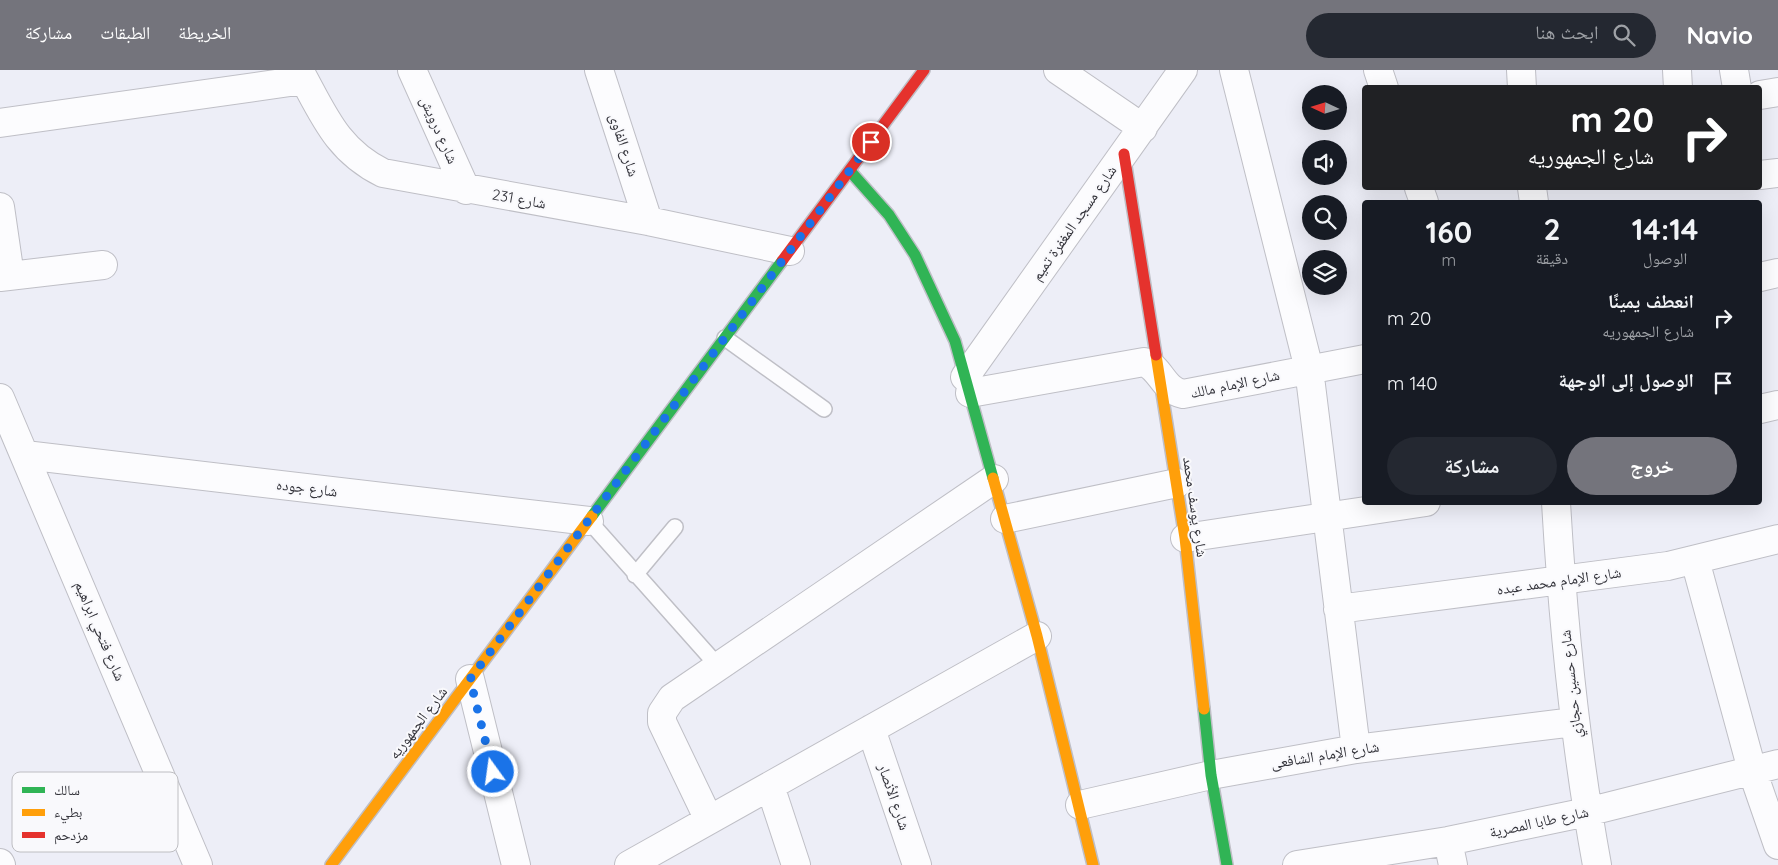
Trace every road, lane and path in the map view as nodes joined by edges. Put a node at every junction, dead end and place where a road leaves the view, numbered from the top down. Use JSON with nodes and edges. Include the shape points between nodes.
{"nodes":[{"id":1,"x":412,"y":70,"type":"edge"},
{"id":2,"x":599,"y":70,"type":"edge"},
{"id":3,"x":924,"y":70,"type":"edge"},
{"id":4,"x":1058,"y":70,"type":"edge"},
{"id":5,"x":1184,"y":70,"type":"edge"},
{"id":6,"x":1234,"y":70,"type":"edge"},
{"id":7,"x":1378,"y":70,"type":"edge"},
{"id":8,"x":1521,"y":70,"type":"edge"},
{"id":9,"x":1677,"y":70,"type":"edge"},
{"id":10,"x":1734,"y":70,"type":"edge"},
{"id":11,"x":302,"y":75,"type":"edge"},
{"id":12,"x":1383,"y":85,"type":"edge"},
{"id":13,"x":1522,"y":85,"type":"edge"},
{"id":14,"x":1678,"y":85,"type":"edge"},
{"id":15,"x":1736,"y":85,"type":"edge"},
{"id":16,"x":1778,"y":92,"type":"edge"},
{"id":17,"x":1762,"y":95,"type":"edge"},
{"id":18,"x":0,"y":123,"type":"edge"},
{"id":19,"x":1143,"y":128,"type":"junction"},
{"id":20,"x":1124,"y":154,"type":"junction"},
{"id":21,"x":850,"y":171,"type":"junction"},
{"id":22,"x":1778,"y":173,"type":"edge"},
{"id":23,"x":1762,"y":175,"type":"edge"},
{"id":24,"x":466,"y":190,"type":"junction"},
{"id":25,"x":0,"y":206,"type":"edge"},
{"id":26,"x":648,"y":221,"type":"junction"},
{"id":27,"x":790,"y":251,"type":"junction"},
{"id":28,"x":103,"y":265,"type":"dead end"},
{"id":29,"x":1778,"y":272,"type":"edge"},
{"id":30,"x":5,"y":276,"type":"edge"},
{"id":31,"x":1762,"y":276,"type":"edge"},
{"id":32,"x":725,"y":338,"type":"junction"},
{"id":33,"x":1362,"y":360,"type":"edge"},
{"id":34,"x":1309,"y":369,"type":"junction"},
{"id":35,"x":1160,"y":377,"type":"junction"},
{"id":36,"x":968,"y":385,"type":"junction"},
{"id":37,"x":0,"y":398,"type":"edge"},
{"id":38,"x":1778,"y":405,"type":"edge"},
{"id":39,"x":824,"y":409,"type":"dead end"},
{"id":40,"x":1762,"y":409,"type":"edge"},
{"id":41,"x":25,"y":455,"type":"junction"},
{"id":42,"x":994,"y":479,"type":"junction"},
{"id":43,"x":1177,"y":483,"type":"junction"},
{"id":44,"x":1406,"y":505,"type":"edge"},
{"id":45,"x":1556,"y":505,"type":"edge"},
{"id":46,"x":1327,"y":517,"type":"junction"},
{"id":47,"x":1005,"y":519,"type":"junction"},
{"id":48,"x":589,"y":521,"type":"junction"},
{"id":49,"x":675,"y":527,"type":"dead end"},
{"id":50,"x":1185,"y":538,"type":"junction"},
{"id":51,"x":1778,"y":539,"type":"edge"},
{"id":52,"x":1696,"y":560,"type":"junction"},
{"id":53,"x":635,"y":575,"type":"junction"},
{"id":54,"x":1561,"y":582,"type":"junction"},
{"id":55,"x":1338,"y":609,"type":"junction"},
{"id":56,"x":1037,"y":636,"type":"junction"},
{"id":57,"x":718,"y":666,"type":"junction"},
{"id":58,"x":470,"y":679,"type":"junction"},
{"id":59,"x":1574,"y":722,"type":"junction"},
{"id":60,"x":871,"y":729,"type":"junction"},
{"id":61,"x":1356,"y":749,"type":"junction"},
{"id":62,"x":1765,"y":767,"type":"edge"},
{"id":63,"x":159,"y":772,"type":"edge"},
{"id":64,"x":1211,"y":775,"type":"junction"},
{"id":65,"x":770,"y":786,"type":"junction"},
{"id":66,"x":1080,"y":805,"type":"junction"},
{"id":67,"x":1587,"y":812,"type":"junction"},
{"id":68,"x":178,"y":818,"type":"edge"},
{"id":69,"x":709,"y":820,"type":"junction"},
{"id":70,"x":1778,"y":845,"type":"edge"},
{"id":71,"x":1451,"y":853,"type":"edge"},
{"id":72,"x":198,"y":865,"type":"edge"},
{"id":73,"x":331,"y":865,"type":"edge"},
{"id":74,"x":516,"y":865,"type":"edge"},
{"id":75,"x":629,"y":865,"type":"edge"},
{"id":76,"x":796,"y":865,"type":"edge"},
{"id":77,"x":917,"y":865,"type":"edge"},
{"id":78,"x":1093,"y":865,"type":"edge"},
{"id":79,"x":1227,"y":865,"type":"edge"},
{"id":80,"x":1297,"y":865,"type":"edge"},
{"id":81,"x":1597,"y":865,"type":"edge"}],
"edges":[{"from":1,"to":24,"type":"street","name":"شارع درويش"},
{"from":2,"to":26,"type":"street","name":"شارع الفاوى"},
{"from":3,"to":21,"type":"street","name":"شارع الجمهوريه"},
{"from":4,"to":19,"type":"street"},
{"from":5,"to":19,"type":"street","name":"شارع مسجد المغفرة تميم"},
{"from":6,"to":34,"type":"street"},
{"from":7,"to":12,"type":"street"},
{"from":8,"to":13,"type":"street"},
{"from":9,"to":14,"type":"street"},
{"from":10,"to":15,"type":"street"},
{"from":11,"to":18,"type":"street"},
{"from":11,"to":24,"type":"street","name":"شارع 231","via":[[339,140],[366,165],[401,178]]},
{"from":16,"to":17,"type":"street"},
{"from":19,"to":20,"type":"street","name":"شارع مسجد المغفرة تميم"},
{"from":20,"to":35,"type":"street","name":"شارع يوسف محمد"},
{"from":20,"to":36,"type":"street","name":"شارع مسجد المغفرة تميم"},
{"from":21,"to":27,"type":"street","name":"شارع الجمهوريه"},
{"from":21,"to":36,"type":"street","via":[[888,215],[915,255],[955,341]]},
{"from":22,"to":23,"type":"street"},
{"from":24,"to":26,"type":"street","name":"شارع 231"},
{"from":25,"to":30,"type":"street"},
{"from":26,"to":27,"type":"street","name":"شارع 231"},
{"from":27,"to":32,"type":"street","name":"شارع الجمهوريه"},
{"from":28,"to":30,"type":"street"},
{"from":29,"to":31,"type":"street"},
{"from":32,"to":39,"type":"lane"},
{"from":32,"to":48,"type":"street","name":"شارع الجمهوريه"},
{"from":33,"to":34,"type":"street","name":"شارع الإمام مالك"},
{"from":34,"to":35,"type":"street","name":"شارع الإمام مالك","via":[[1183,394],[1172,391]]},
{"from":34,"to":46,"type":"street"},
{"from":35,"to":36,"type":"street","name":"شارع الإمام مالك","via":[[1152,366],[1144,362]]},
{"from":35,"to":43,"type":"street","name":"شارع يوسف محمد"},
{"from":36,"to":42,"type":"street"},
{"from":37,"to":41,"type":"street","name":"شارع فتحي ابراهيم"},
{"from":38,"to":40,"type":"street"},
{"from":41,"to":48,"type":"street","name":"شارع جوده"},
{"from":41,"to":63,"type":"street","name":"شارع فتحي ابراهيم"},
{"from":42,"to":47,"type":"street"},
{"from":42,"to":57,"type":"street"},
{"from":43,"to":47,"type":"street"},
{"from":43,"to":50,"type":"street","name":"شارع يوسف محمد"},
{"from":44,"to":46,"type":"street"},
{"from":45,"to":54,"type":"street","name":"شارع حسين حجازي"},
{"from":46,"to":50,"type":"street"},
{"from":46,"to":55,"type":"street"},
{"from":47,"to":56,"type":"street"},
{"from":48,"to":53,"type":"lane"},
{"from":48,"to":58,"type":"street","name":"شارع الجمهوريه"},
{"from":49,"to":53,"type":"lane"},
{"from":50,"to":64,"type":"street","name":"شارع يوسف محمد"},
{"from":51,"to":52,"type":"street","name":"شارع الإمام محمد عبده"},
{"from":52,"to":54,"type":"street","name":"شارع الإمام محمد عبده"},
{"from":52,"to":62,"type":"street"},
{"from":53,"to":57,"type":"lane"},
{"from":54,"to":55,"type":"street","name":"شارع الإمام محمد عبده"},
{"from":54,"to":59,"type":"street","name":"شارع حسين حجازي"},
{"from":55,"to":61,"type":"street"},
{"from":56,"to":60,"type":"street"},
{"from":56,"to":66,"type":"street"},
{"from":57,"to":69,"type":"street","via":[[672,698],[662,713],[662,722]]},
{"from":58,"to":73,"type":"street","name":"شارع الجمهوريه"},
{"from":58,"to":74,"type":"street"},
{"from":59,"to":61,"type":"street","name":"شارع الإمام الشافعى"},
{"from":59,"to":67,"type":"street","name":"شارع حسين حجازي"},
{"from":60,"to":65,"type":"street"},
{"from":60,"to":77,"type":"street","name":"شارع الأنصار"},
{"from":61,"to":64,"type":"street","name":"شارع الإمام الشافعى"},
{"from":62,"to":67,"type":"street","name":"شارع طابا المصرية"},
{"from":62,"to":70,"type":"street"},
{"from":64,"to":66,"type":"street","name":"شارع الإمام الشافعى"},
{"from":64,"to":79,"type":"street","name":"شارع يوسف محمد"},
{"from":65,"to":69,"type":"street"},
{"from":65,"to":76,"type":"street"},
{"from":66,"to":78,"type":"street"},
{"from":67,"to":71,"type":"street","name":"شارع طابا المصرية"},
{"from":67,"to":81,"type":"street","name":"شارع حسين حجازي"},
{"from":68,"to":72,"type":"street","name":"شارع فتحي ابراهيم"},
{"from":69,"to":75,"type":"street"},
{"from":71,"to":80,"type":"street","name":"شارع طابا المصرية"}]}
